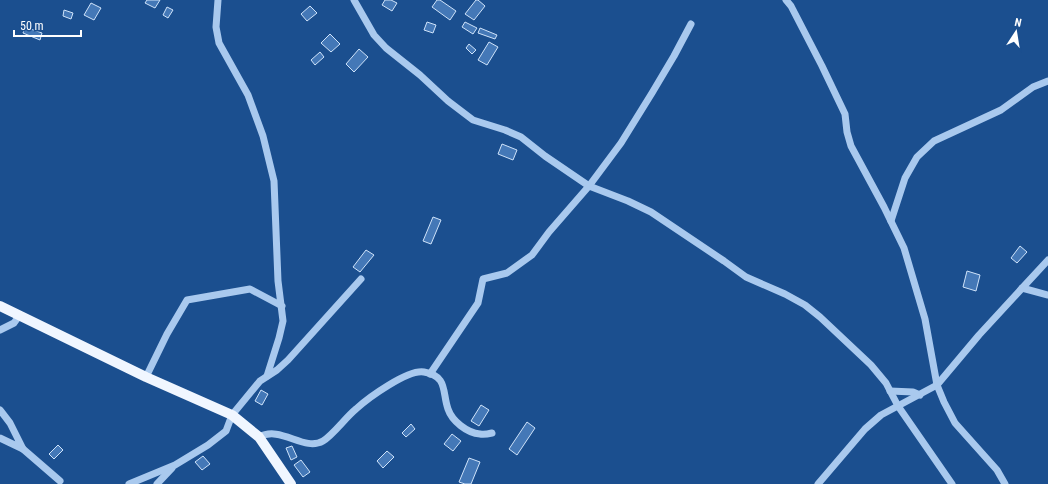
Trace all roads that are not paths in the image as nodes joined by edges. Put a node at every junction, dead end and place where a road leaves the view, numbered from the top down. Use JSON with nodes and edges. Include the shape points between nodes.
{"nodes":[{"id":1,"x":218,"y":0,"type":"edge"},
{"id":2,"x":354,"y":0,"type":"edge"},
{"id":3,"x":786,"y":0,"type":"edge"},
{"id":4,"x":691,"y":24,"type":"dead end"},
{"id":5,"x":1048,"y":80,"type":"edge"},
{"id":6,"x":589,"y":186,"type":"junction"},
{"id":7,"x":891,"y":222,"type":"junction"},
{"id":8,"x":1048,"y":260,"type":"edge"},
{"id":9,"x":361,"y":279,"type":"dead end"},
{"id":10,"x":1022,"y":288,"type":"junction"},
{"id":11,"x":1048,"y":295,"type":"edge"},
{"id":12,"x":0,"y":306,"type":"edge"},
{"id":13,"x":282,"y":306,"type":"junction"},
{"id":14,"x":20,"y":316,"type":"junction"},
{"id":15,"x":0,"y":330,"type":"edge"},
{"id":16,"x":430,"y":374,"type":"junction"},
{"id":17,"x":267,"y":376,"type":"junction"},
{"id":18,"x":146,"y":377,"type":"junction"},
{"id":19,"x":938,"y":385,"type":"junction"},
{"id":20,"x":890,"y":391,"type":"junction"},
{"id":21,"x":920,"y":395,"type":"junction"},
{"id":22,"x":898,"y":406,"type":"junction"},
{"id":23,"x":0,"y":410,"type":"edge"},
{"id":24,"x":232,"y":415,"type":"junction"},
{"id":25,"x":492,"y":433,"type":"dead end"},
{"id":26,"x":259,"y":437,"type":"junction"},
{"id":27,"x":0,"y":438,"type":"edge"},
{"id":28,"x":23,"y":449,"type":"junction"},
{"id":29,"x":175,"y":465,"type":"junction"},
{"id":30,"x":61,"y":483,"type":"edge"},
{"id":31,"x":129,"y":484,"type":"edge"},
{"id":32,"x":157,"y":484,"type":"edge"},
{"id":33,"x":292,"y":484,"type":"edge"},
{"id":34,"x":818,"y":484,"type":"edge"},
{"id":35,"x":952,"y":484,"type":"edge"},
{"id":36,"x":1005,"y":484,"type":"edge"}],
"edges":[{"from":1,"to":13,"type":"street","via":[[216,27],[219,42],[248,95],[263,136],[274,180],[278,281]]},
{"from":2,"to":6,"type":"street","via":[[374,35],[386,48],[463,113],[473,120],[520,137]]},
{"from":3,"to":7,"type":"street","via":[[845,114],[851,146]]},
{"from":4,"to":6,"type":"street","via":[[621,143]]},
{"from":5,"to":7,"type":"street","via":[[1033,87],[1001,110],[934,141],[917,157],[905,178]]},
{"from":6,"to":16,"type":"street","via":[[532,255],[507,273],[483,279],[478,303]]},
{"from":6,"to":20,"type":"street","via":[[651,212],[746,277],[805,305],[871,366]]},
{"from":7,"to":19,"type":"street","via":[[904,248],[923,312]]},
{"from":8,"to":10,"type":"street"},
{"from":9,"to":17,"type":"street","via":[[288,360]]},
{"from":10,"to":11,"type":"street"},
{"from":10,"to":19,"type":"street"},
{"from":12,"to":14,"type":"main road"},
{"from":13,"to":17,"type":"street","via":[[283,321]]},
{"from":13,"to":18,"type":"street","via":[[250,289],[187,300]]},
{"from":14,"to":15,"type":"street","via":[[14,323]]},
{"from":14,"to":18,"type":"main road"},
{"from":16,"to":25,"type":"street","via":[[442,382],[452,417],[473,432],[481,435]]},
{"from":16,"to":26,"type":"street","via":[[423,371],[391,384],[356,409],[323,441],[314,444],[273,433]]},
{"from":17,"to":24,"type":"street"},
{"from":18,"to":24,"type":"main road"},
{"from":19,"to":21,"type":"street"},
{"from":19,"to":36,"type":"street","via":[[955,424],[997,470]]},
{"from":20,"to":21,"type":"street","via":[[913,392]]},
{"from":20,"to":22,"type":"street"},
{"from":21,"to":22,"type":"street"},
{"from":22,"to":34,"type":"street","via":[[881,415],[865,429]]},
{"from":22,"to":35,"type":"street"},
{"from":23,"to":28,"type":"street","via":[[10,423]]},
{"from":24,"to":26,"type":"main road"},
{"from":24,"to":29,"type":"street","via":[[226,431]]},
{"from":26,"to":33,"type":"main road"},
{"from":27,"to":28,"type":"street"},
{"from":28,"to":30,"type":"street"},
{"from":29,"to":31,"type":"street"},
{"from":29,"to":32,"type":"street"}]}
